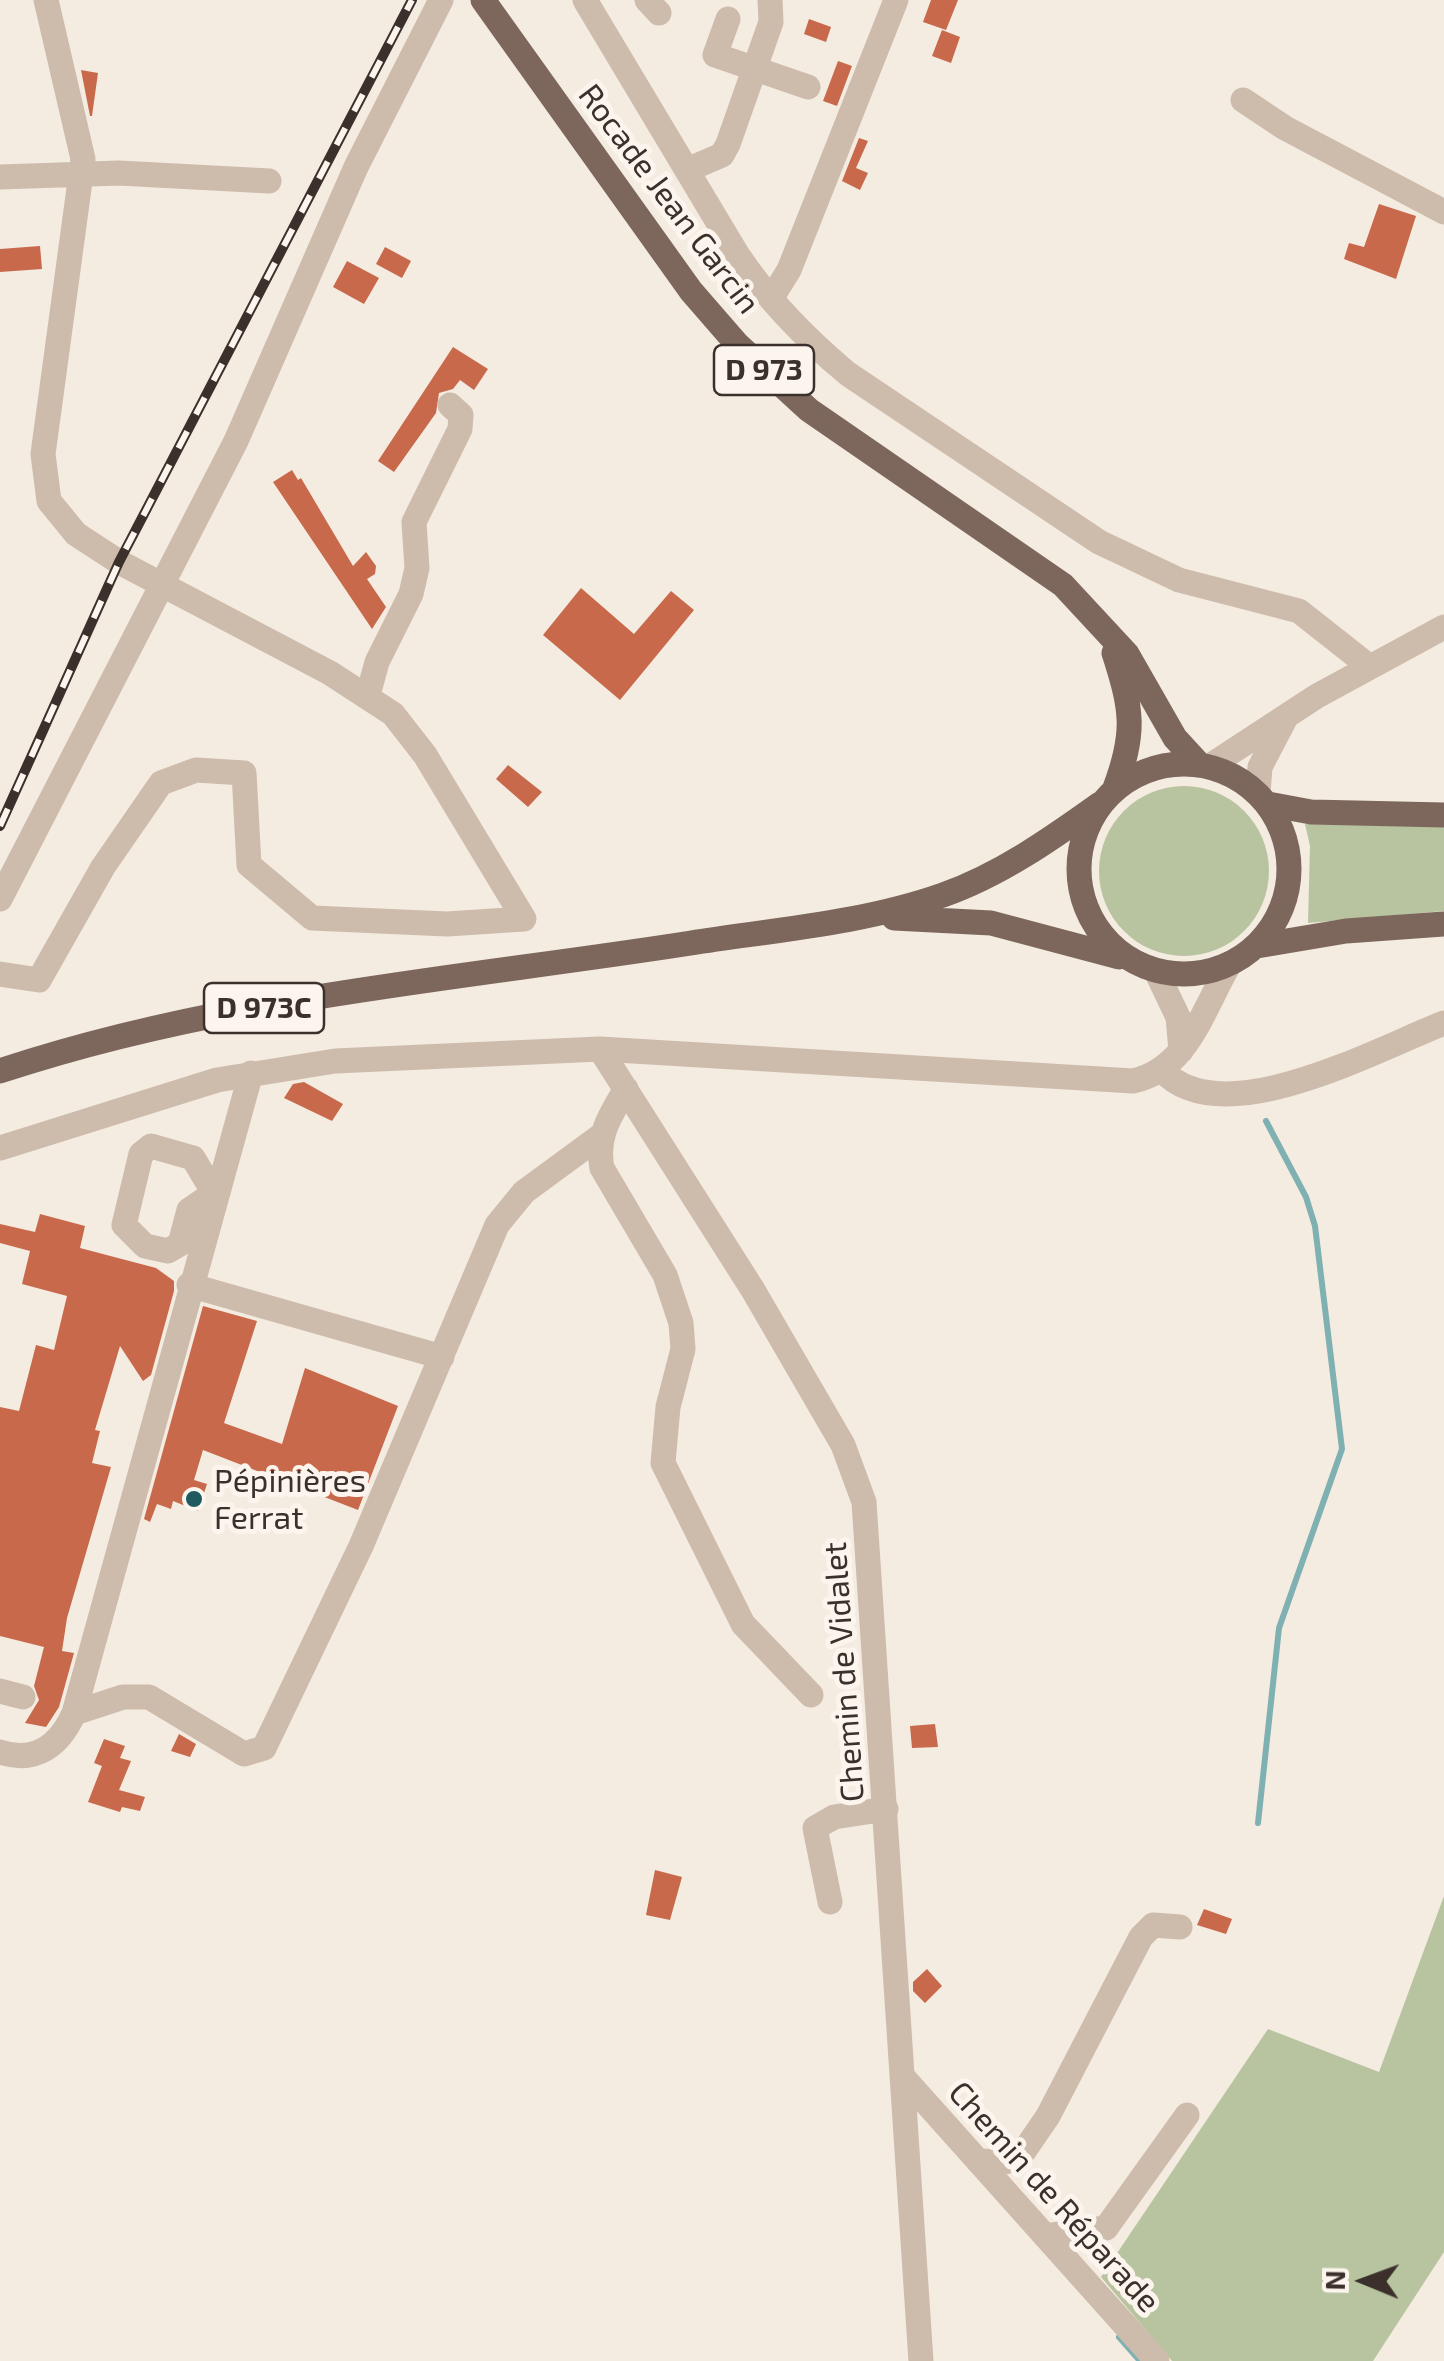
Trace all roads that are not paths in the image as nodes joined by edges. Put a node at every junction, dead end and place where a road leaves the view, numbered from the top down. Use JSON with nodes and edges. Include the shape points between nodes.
{"nodes":[{"id":1,"x":46,"y":0,"type":"edge"},
{"id":2,"x":441,"y":0,"type":"edge"},
{"id":3,"x":483,"y":0,"type":"edge"},
{"id":4,"x":770,"y":0,"type":"edge"},
{"id":5,"x":896,"y":0,"type":"edge"},
{"id":6,"x":593,"y":4,"type":"edge"},
{"id":7,"x":728,"y":19,"type":"dead end"},
{"id":8,"x":754,"y":70,"type":"junction"},
{"id":9,"x":808,"y":86,"type":"dead end"},
{"id":10,"x":1243,"y":100,"type":"dead end"},
{"id":11,"x":687,"y":170,"type":"junction"},
{"id":12,"x":82,"y":174,"type":"junction"},
{"id":13,"x":0,"y":178,"type":"edge"},
{"id":14,"x":270,"y":181,"type":"dead end"},
{"id":15,"x":1444,"y":212,"type":"edge"},
{"id":16,"x":771,"y":299,"type":"junction"},
{"id":17,"x":450,"y":405,"type":"dead end"},
{"id":18,"x":163,"y":585,"type":"junction"},
{"id":19,"x":1444,"y":627,"type":"edge"},
{"id":20,"x":1107,"y":634,"type":"junction"},
{"id":21,"x":1370,"y":667,"type":"junction"},
{"id":22,"x":368,"y":695,"type":"junction"},
{"id":23,"x":1286,"y":716,"type":"junction"},
{"id":24,"x":1204,"y":765,"type":"junction"},
{"id":25,"x":1107,"y":796,"type":"junction"},
{"id":26,"x":1263,"y":798,"type":"junction"},
{"id":27,"x":1444,"y":815,"type":"edge"},
{"id":28,"x":0,"y":899,"type":"edge"},
{"id":29,"x":839,"y":919,"type":"junction"},
{"id":30,"x":1444,"y":924,"type":"edge"},
{"id":31,"x":1257,"y":946,"type":"junction"},
{"id":32,"x":1130,"y":960,"type":"junction"},
{"id":33,"x":1228,"y":965,"type":"junction"},
{"id":34,"x":1156,"y":971,"type":"junction"},
{"id":35,"x":0,"y":974,"type":"edge"},
{"id":36,"x":1444,"y":1023,"type":"edge"},
{"id":37,"x":600,"y":1050,"type":"junction"},
{"id":38,"x":1181,"y":1051,"type":"junction"},
{"id":39,"x":1162,"y":1070,"type":"junction"},
{"id":40,"x":0,"y":1071,"type":"edge"},
{"id":41,"x":251,"y":1072,"type":"junction"},
{"id":42,"x":626,"y":1089,"type":"junction"},
{"id":43,"x":603,"y":1134,"type":"junction"},
{"id":44,"x":0,"y":1148,"type":"edge"},
{"id":45,"x":189,"y":1284,"type":"junction"},
{"id":46,"x":442,"y":1357,"type":"junction"},
{"id":47,"x":811,"y":1695,"type":"dead end"},
{"id":48,"x":74,"y":1713,"type":"junction"},
{"id":49,"x":0,"y":1752,"type":"edge"},
{"id":50,"x":886,"y":1809,"type":"junction"},
{"id":51,"x":830,"y":1902,"type":"dead end"},
{"id":52,"x":1180,"y":1927,"type":"dead end"},
{"id":53,"x":903,"y":2077,"type":"junction"},
{"id":54,"x":1188,"y":2115,"type":"dead end"},
{"id":55,"x":978,"y":2161,"type":"junction"},
{"id":56,"x":1045,"y":2236,"type":"junction"},
{"id":57,"x":921,"y":2361,"type":"edge"},
{"id":58,"x":1156,"y":2361,"type":"edge"}],
"edges":[{"from":1,"to":12,"type":"street","via":[[80,135]]},
{"from":2,"to":18,"type":"street","via":[[356,167],[236,441]]},
{"from":3,"to":20,"type":"main road","name":"Rocade Jean Garcin","number":"D 973","via":[[691,291],[737,344],[823,420],[1064,585]]},
{"from":4,"to":8,"type":"street"},
{"from":5,"to":16,"type":"street","via":[[789,270]]},
{"from":6,"to":11,"type":"street"},
{"from":7,"to":8,"type":"street","via":[[715,55]]},
{"from":8,"to":9,"type":"street"},
{"from":8,"to":11,"type":"street","via":[[722,154]]},
{"from":10,"to":15,"type":"street"},
{"from":11,"to":16,"type":"street"},
{"from":12,"to":13,"type":"street"},
{"from":12,"to":14,"type":"street"},
{"from":12,"to":18,"type":"street","via":[[43,454],[44,489],[76,534]]},
{"from":16,"to":21,"type":"street","via":[[848,374],[1098,542],[1179,580],[1299,611]]},
{"from":17,"to":22,"type":"street","via":[[461,415],[460,429],[414,522],[411,594]]},
{"from":18,"to":22,"type":"street"},
{"from":18,"to":28,"type":"street"},
{"from":19,"to":21,"type":"street"},
{"from":20,"to":24,"type":"main road","name":"Rocade Jean Garcin","number":"D 973","via":[[1175,738]]},
{"from":20,"to":25,"type":"main road","name":"Rocade Jean Garcin","number":"D 973","via":[[1129,700],[1132,733]]},
{"from":21,"to":23,"type":"street"},
{"from":22,"to":35,"type":"street","via":[[408,728],[524,919],[446,924],[312,918],[249,865],[244,772],[196,770],[161,783],[103,867],[39,980]]},
{"from":23,"to":24,"type":"street"},
{"from":23,"to":26,"type":"street","via":[[1260,768]]},
{"from":24,"to":25,"type":"main road","via":[[1154,767]]},
{"from":24,"to":26,"type":"main road","via":[[1236,776]]},
{"from":25,"to":29,"type":"main road","number":"D 973C","via":[[996,872],[942,895]]},
{"from":25,"to":32,"type":"main road","via":[[1083,836],[1078,871],[1085,906],[1103,937]]},
{"from":26,"to":27,"type":"main road","via":[[1311,812]]},
{"from":26,"to":31,"type":"main road","via":[[1283,831],[1290,861],[1282,907]]},
{"from":29,"to":32,"type":"main road","number":"D 973C","via":[[928,916],[991,923]]},
{"from":29,"to":40,"type":"main road","number":"D 973C","via":[[256,1009]]},
{"from":30,"to":31,"type":"main road"},
{"from":31,"to":33,"type":"main road"},
{"from":32,"to":34,"type":"main road"},
{"from":33,"to":34,"type":"main road","via":[[1205,973]]},
{"from":33,"to":38,"type":"street"},
{"from":34,"to":38,"type":"street","via":[[1178,1017]]},
{"from":36,"to":39,"type":"street","via":[[1261,1094],[1199,1092]]},
{"from":37,"to":39,"type":"street","via":[[1102,1082],[1133,1082]]},
{"from":37,"to":41,"type":"street","via":[[336,1061]]},
{"from":37,"to":42,"type":"street","name":"Chemin de Vidalet"},
{"from":38,"to":39,"type":"street"},
{"from":41,"to":44,"type":"street"},
{"from":41,"to":45,"type":"street"},
{"from":42,"to":43,"type":"street"},
{"from":42,"to":50,"type":"street","name":"Chemin de Vidalet","via":[[854,1468],[872,1581]]},
{"from":43,"to":46,"type":"street","via":[[506,1211]]},
{"from":43,"to":47,"type":"street","via":[[602,1168],[664,1274],[682,1323],[662,1463],[738,1615]]},
{"from":45,"to":46,"type":"street"},
{"from":45,"to":48,"type":"street"},
{"from":46,"to":48,"type":"street","via":[[264,1748],[244,1754],[149,1697],[123,1697]]},
{"from":48,"to":49,"type":"street","via":[[63,1738],[45,1750]]},
{"from":50,"to":51,"type":"street","via":[[834,1817],[815,1828]]},
{"from":50,"to":53,"type":"street","name":"Chemin de Vidalet"},
{"from":52,"to":55,"type":"street","via":[[1153,1925],[1141,1937],[1020,2157]]},
{"from":53,"to":55,"type":"street","name":"Chemin de Réparade"},
{"from":53,"to":57,"type":"street","name":"Chemin de Vidalet"},
{"from":54,"to":56,"type":"street","via":[[1106,2228]]},
{"from":55,"to":56,"type":"street","name":"Chemin de Réparade"},
{"from":56,"to":58,"type":"street","name":"Chemin de Réparade"}]}
